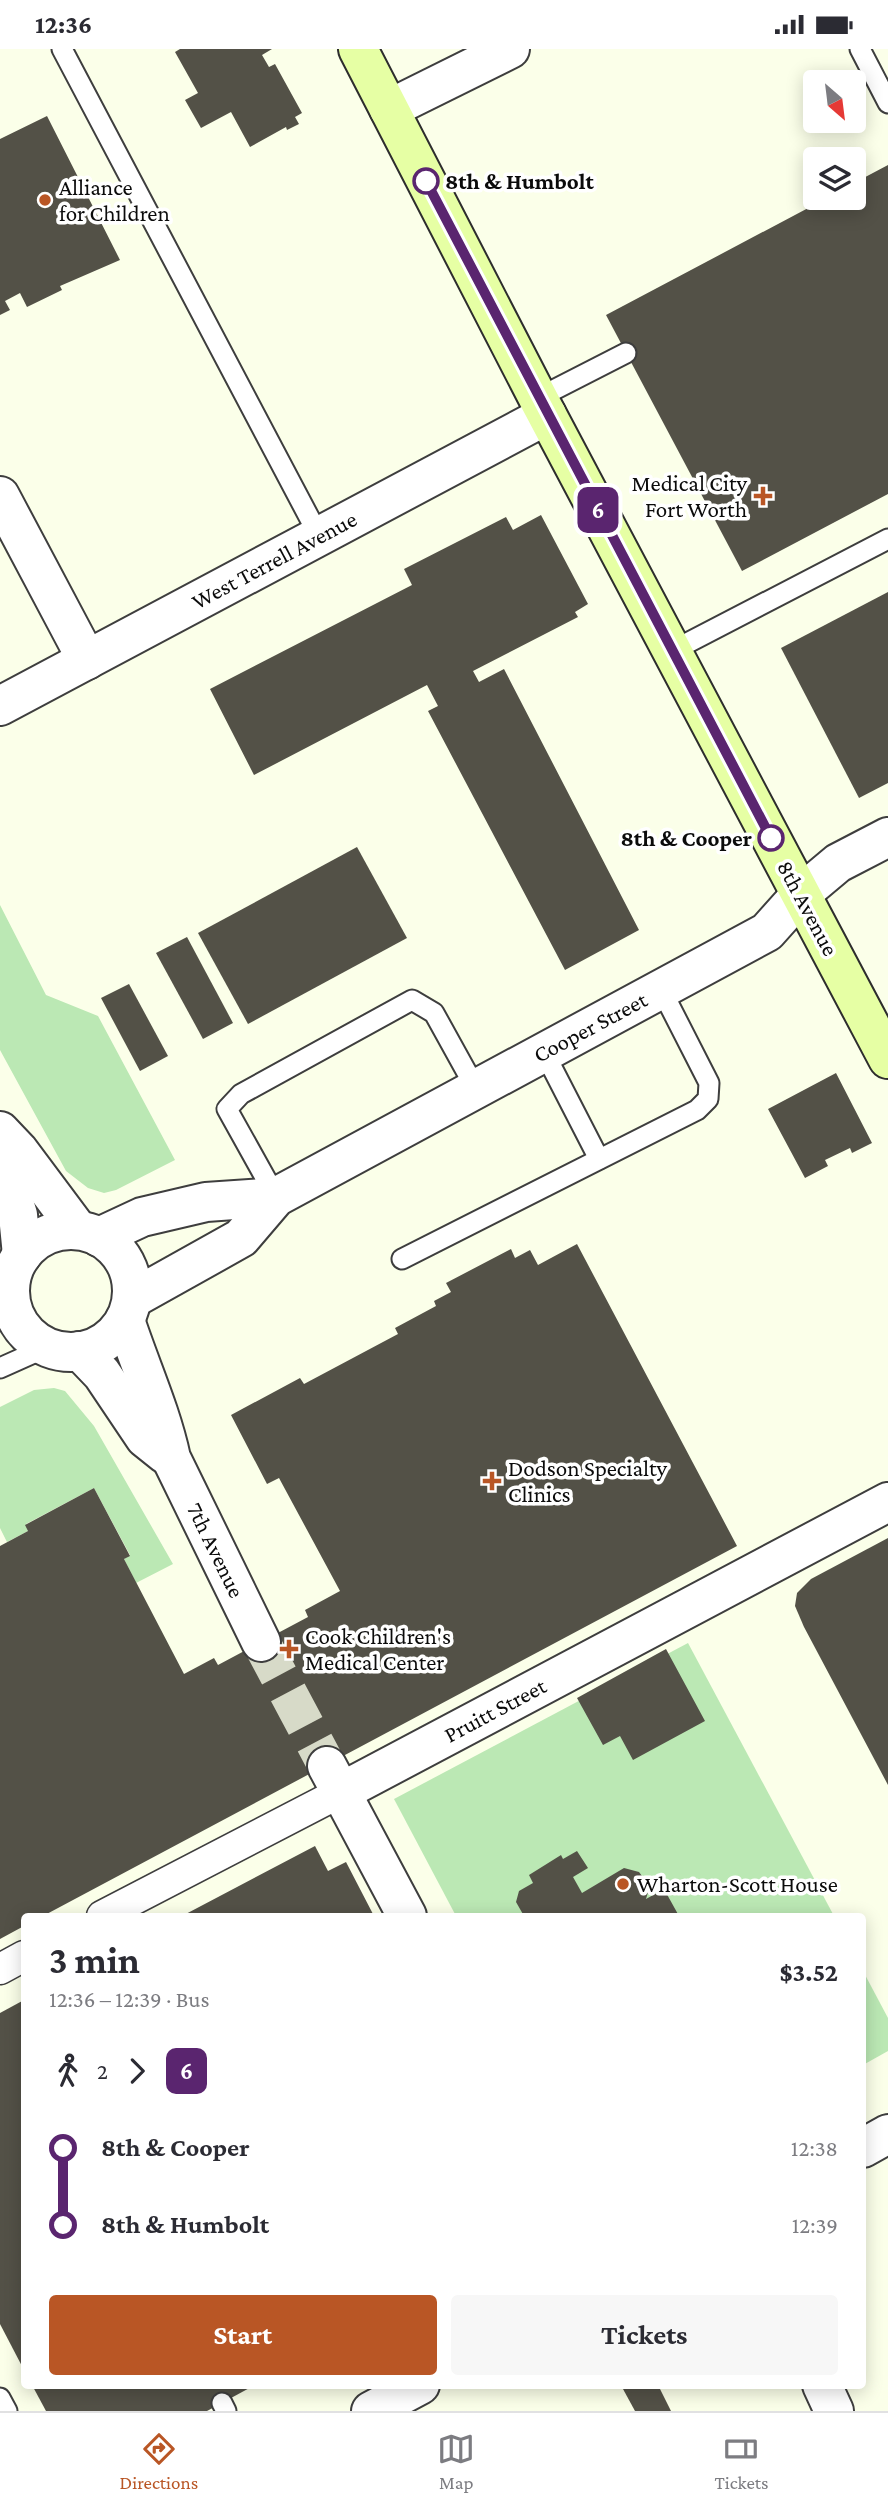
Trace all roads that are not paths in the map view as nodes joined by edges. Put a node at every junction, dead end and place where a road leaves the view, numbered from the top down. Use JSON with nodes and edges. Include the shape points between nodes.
{"nodes":[{"id":1,"x":62,"y":49,"type":"edge"},
{"id":2,"x":358,"y":49,"type":"edge"},
{"id":3,"x":510,"y":49,"type":"edge"},
{"id":4,"x":860,"y":49,"type":"edge"},
{"id":5,"x":888,"y":103,"type":"edge"},
{"id":6,"x":389,"y":109,"type":"junction"},
{"id":7,"x":626,"y":352,"type":"dead end"},
{"id":8,"x":543,"y":407,"type":"junction"},
{"id":9,"x":0,"y":496,"type":"edge"},
{"id":10,"x":318,"y":536,"type":"junction"},
{"id":11,"x":888,"y":539,"type":"edge"},
{"id":12,"x":672,"y":651,"type":"junction"},
{"id":13,"x":86,"y":660,"type":"junction"},
{"id":14,"x":0,"y":706,"type":"edge"},
{"id":15,"x":888,"y":837,"type":"edge"},
{"id":16,"x":801,"y":894,"type":"junction"},
{"id":17,"x":661,"y":989,"type":"junction"},
{"id":18,"x":544,"y":1052,"type":"junction"},
{"id":19,"x":888,"y":1059,"type":"edge"},
{"id":20,"x":476,"y":1089,"type":"junction"},
{"id":21,"x":0,"y":1131,"type":"edge"},
{"id":22,"x":0,"y":1157,"type":"edge"},
{"id":23,"x":599,"y":1159,"type":"junction"},
{"id":24,"x":276,"y":1197,"type":"junction"},
{"id":25,"x":89,"y":1233,"type":"junction"},
{"id":26,"x":402,"y":1259,"type":"dead end"},
{"id":27,"x":11,"y":1276,"type":"edge"},
{"id":28,"x":128,"y":1310,"type":"junction"},
{"id":29,"x":63,"y":1349,"type":"junction"},
{"id":30,"x":0,"y":1368,"type":"edge"},
{"id":31,"x":172,"y":1458,"type":"junction"},
{"id":32,"x":888,"y":1502,"type":"edge"},
{"id":33,"x":261,"y":1642,"type":"tunnel mouth"},
{"id":34,"x":334,"y":1779,"type":"junction"},
{"id":35,"x":107,"y":1913,"type":"edge"},
{"id":36,"x":405,"y":1913,"type":"edge"},
{"id":37,"x":21,"y":1958,"type":"edge"},
{"id":38,"x":0,"y":1969,"type":"edge"},
{"id":39,"x":412,"y":2389,"type":"edge"},
{"id":40,"x":823,"y":2389,"type":"edge"},
{"id":41,"x":0,"y":2398,"type":"edge"},
{"id":42,"x":7,"y":2411,"type":"edge"},
{"id":43,"x":371,"y":2411,"type":"edge"},
{"id":44,"x":834,"y":2411,"type":"edge"}],
"edges":[{"from":1,"to":10,"type":"lane"},
{"from":2,"to":6,"type":"main road","name":"8th Avenue"},
{"from":3,"to":6,"type":"street"},
{"from":4,"to":5,"type":"lane"},
{"from":6,"to":8,"type":"main road","name":"8th Avenue"},
{"from":7,"to":8,"type":"lane"},
{"from":8,"to":10,"type":"street","name":"West Terrell Avenue"},
{"from":8,"to":12,"type":"main road","name":"8th Avenue"},
{"from":9,"to":13,"type":"street"},
{"from":10,"to":13,"type":"street","name":"West Terrell Avenue"},
{"from":11,"to":12,"type":"lane"},
{"from":12,"to":16,"type":"main road","name":"8th Avenue"},
{"from":13,"to":14,"type":"street","name":"West Terrell Avenue"},
{"from":15,"to":16,"type":"street","name":"Cooper Street","via":[[838,863]]},
{"from":16,"to":17,"type":"street","name":"Cooper Street","via":[[766,932]]},
{"from":16,"to":19,"type":"main road","name":"8th Avenue"},
{"from":17,"to":18,"type":"street","name":"Cooper Street"},
{"from":17,"to":23,"type":"lane","via":[[709,1083],[708,1100],[697,1110]]},
{"from":18,"to":20,"type":"street","name":"Cooper Street"},
{"from":18,"to":23,"type":"lane"},
{"from":20,"to":24,"type":"street","name":"Cooper Street"},
{"from":20,"to":24,"type":"lane","via":[[435,1013],[412,1000],[240,1094],[227,1109]]},
{"from":21,"to":25,"type":"street","name":"7th Avenue"},
{"from":22,"to":27,"type":"street","name":"7th Avenue","via":[[18,1215]]},
{"from":23,"to":26,"type":"lane"},
{"from":24,"to":25,"type":"street","name":"Cooper Street","via":[[206,1202]]},
{"from":24,"to":28,"type":"street","name":"Cooper Street","via":[[241,1238]]},
{"from":25,"to":27,"type":"street","via":[[62,1230],[47,1235],[33,1243]]},
{"from":25,"to":28,"type":"street","name":"7th Avenue","via":[[115,1248],[125,1263],[131,1280]]},
{"from":27,"to":29,"type":"street","name":"7th Avenue","via":[[10,1299],[18,1321],[33,1339]]},
{"from":28,"to":29,"type":"street","via":[[113,1335],[98,1346]]},
{"from":28,"to":31,"type":"street","name":"7th Avenue"},
{"from":29,"to":30,"type":"lane"},
{"from":29,"to":31,"type":"street","name":"7th Avenue","via":[[102,1374],[145,1438]]},
{"from":31,"to":33,"type":"street","name":"7th Avenue"},
{"from":32,"to":34,"type":"street","name":"Pruitt Street"},
{"from":34,"to":35,"type":"street","name":"Pruitt Street"},
{"from":34,"to":36,"type":"street"},
{"from":37,"to":38,"type":"street"},
{"from":39,"to":43,"type":"street"},
{"from":40,"to":44,"type":"street"},
{"from":41,"to":42,"type":"lane"}]}
